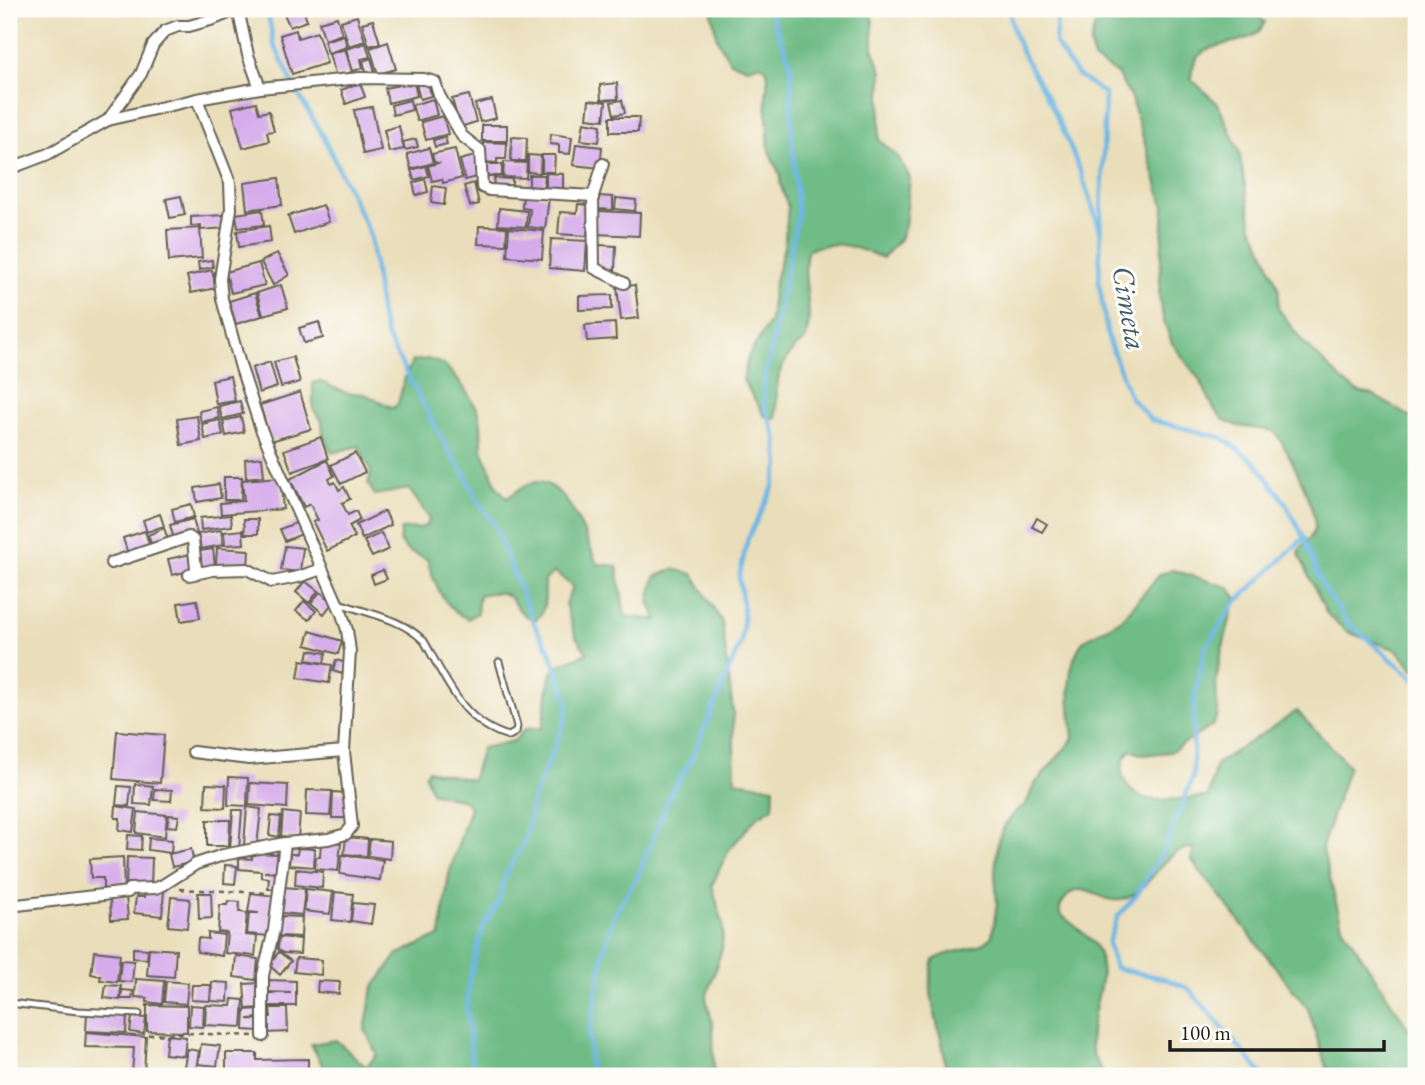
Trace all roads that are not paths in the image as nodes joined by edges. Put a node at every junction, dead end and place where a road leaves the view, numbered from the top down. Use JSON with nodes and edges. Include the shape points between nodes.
{"nodes":[{"id":1,"x":238,"y":9,"type":"edge"},
{"id":2,"x":260,"y":88,"type":"junction"},
{"id":3,"x":197,"y":99,"type":"junction"},
{"id":4,"x":108,"y":120,"type":"junction"},
{"id":5,"x":603,"y":164,"type":"dead end"},
{"id":6,"x":9,"y":169,"type":"edge"},
{"id":7,"x":593,"y":196,"type":"junction"},
{"id":8,"x":624,"y":283,"type":"dead end"},
{"id":9,"x":111,"y":563,"type":"dead end"},
{"id":10,"x":322,"y":569,"type":"junction"},
{"id":11,"x":336,"y":602,"type":"junction"},
{"id":12,"x":499,"y":662,"type":"dead end"},
{"id":13,"x":344,"y":751,"type":"junction"},
{"id":14,"x":193,"y":752,"type":"dead end"},
{"id":15,"x":285,"y":843,"type":"junction"},
{"id":16,"x":9,"y":906,"type":"edge"},
{"id":17,"x":9,"y":1003,"type":"edge"},
{"id":18,"x":139,"y":1014,"type":"dead end"},
{"id":19,"x":263,"y":1036,"type":"road end"}],
"edges":[{"from":1,"to":2,"type":"street"},
{"from":1,"to":4,"type":"street","via":[[165,31]]},
{"from":2,"to":3,"type":"street"},
{"from":2,"to":7,"type":"street","via":[[360,78],[431,80],[462,136],[480,150],[482,187]]},
{"from":3,"to":4,"type":"street"},
{"from":3,"to":10,"type":"street","via":[[230,183],[222,299],[261,429]]},
{"from":4,"to":6,"type":"street","via":[[48,154]]},
{"from":5,"to":7,"type":"street"},
{"from":7,"to":8,"type":"street","via":[[594,268]]},
{"from":9,"to":10,"type":"street","via":[[190,537],[194,574],[247,569],[272,582]]},
{"from":10,"to":11,"type":"street"},
{"from":11,"to":12,"type":"lane","via":[[395,620],[417,634],[458,702],[494,732],[509,736],[517,726]]},
{"from":11,"to":13,"type":"street","via":[[350,651]]},
{"from":13,"to":14,"type":"street","via":[[249,759]]},
{"from":13,"to":15,"type":"street","via":[[351,830],[328,839]]},
{"from":15,"to":16,"type":"street","via":[[196,864],[163,885]]},
{"from":15,"to":19,"type":"street","via":[[263,975]]},
{"from":17,"to":18,"type":"lane"}]}
